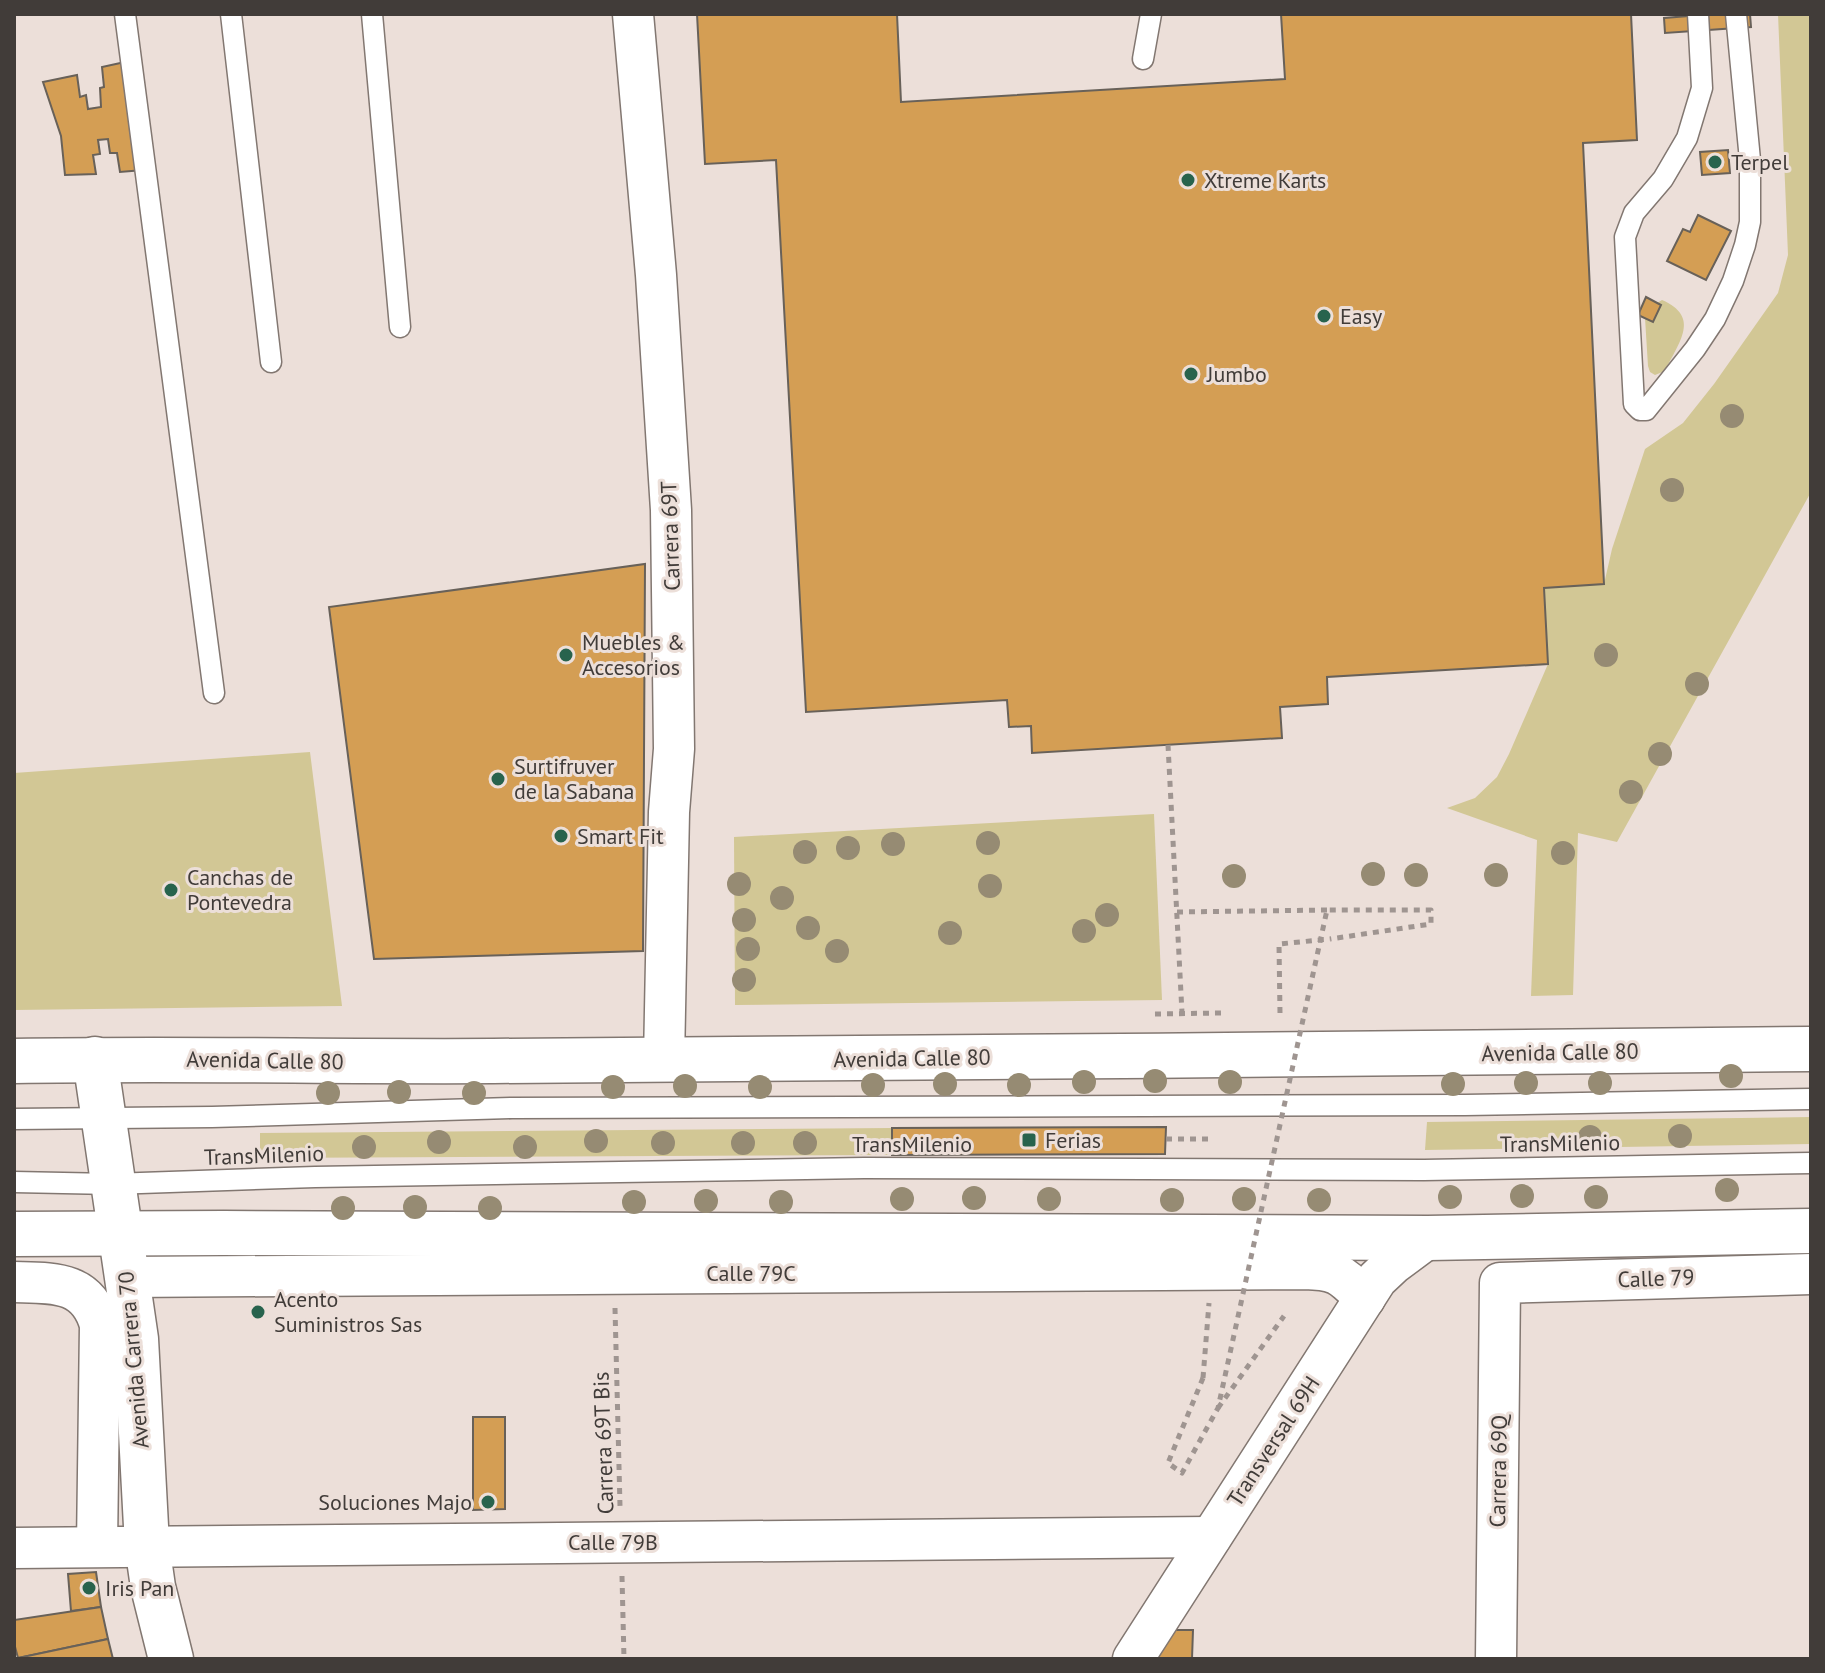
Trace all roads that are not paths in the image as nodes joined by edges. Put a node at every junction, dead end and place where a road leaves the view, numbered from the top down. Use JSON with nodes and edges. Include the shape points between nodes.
{"nodes":[{"id":1,"x":125,"y":14,"type":"edge"},
{"id":2,"x":231,"y":14,"type":"edge"},
{"id":3,"x":372,"y":14,"type":"edge"},
{"id":4,"x":633,"y":14,"type":"edge"},
{"id":5,"x":1151,"y":14,"type":"edge"},
{"id":6,"x":1698,"y":14,"type":"edge"},
{"id":7,"x":1736,"y":14,"type":"edge"},
{"id":8,"x":1143,"y":59,"type":"dead end"},
{"id":9,"x":400,"y":327,"type":"dead end"},
{"id":10,"x":271,"y":362,"type":"dead end"},
{"id":11,"x":214,"y":693,"type":"dead end"},
{"id":12,"x":1811,"y":1049,"type":"edge"},
{"id":13,"x":95,"y":1059,"type":"junction"},
{"id":14,"x":664,"y":1060,"type":"junction"},
{"id":15,"x":14,"y":1061,"type":"edge"},
{"id":16,"x":1811,"y":1099,"type":"edge"},
{"id":17,"x":102,"y":1118,"type":"junction"},
{"id":18,"x":14,"y":1119,"type":"edge"},
{"id":19,"x":1811,"y":1163,"type":"edge"},
{"id":20,"x":14,"y":1182,"type":"edge"},
{"id":21,"x":112,"y":1184,"type":"junction"},
{"id":22,"x":1811,"y":1231,"type":"edge"},
{"id":23,"x":14,"y":1234,"type":"edge"},
{"id":24,"x":120,"y":1234,"type":"junction"},
{"id":25,"x":1428,"y":1238,"type":"junction"},
{"id":26,"x":1811,"y":1274,"type":"edge"},
{"id":27,"x":127,"y":1277,"type":"junction"},
{"id":28,"x":14,"y":1282,"type":"edge"},
{"id":29,"x":1500,"y":1283,"type":"joint"},
{"id":30,"x":1365,"y":1298,"type":"junction"},
{"id":31,"x":1211,"y":1537,"type":"junction"},
{"id":32,"x":147,"y":1545,"type":"junction"},
{"id":33,"x":97,"y":1546,"type":"junction"},
{"id":34,"x":14,"y":1548,"type":"edge"},
{"id":35,"x":171,"y":1659,"type":"edge"},
{"id":36,"x":1133,"y":1659,"type":"edge"},
{"id":37,"x":1496,"y":1659,"type":"edge"}],
"edges":[{"from":1,"to":11,"type":"lane"},
{"from":2,"to":10,"type":"lane"},
{"from":3,"to":9,"type":"lane"},
{"from":4,"to":14,"type":"street","name":"Carrera 69T","via":[[671,510],[674,749]]},
{"from":5,"to":8,"type":"lane"},
{"from":6,"to":7,"type":"lane","via":[[1702,88],[1687,138],[1663,179],[1634,213],[1625,237],[1634,404],[1640,410],[1646,410],[1715,319],[1745,245],[1750,160]]},
{"from":12,"to":14,"type":"main road","name":"Avenida Calle 80"},
{"from":13,"to":14,"type":"main road","name":"Avenida Calle 80"},
{"from":13,"to":15,"type":"main road","name":"Avenida Calle 80"},
{"from":13,"to":17,"type":"main road","name":"Avenida Carrera 70"},
{"from":16,"to":17,"type":"lane","name":"TransMilenio","via":[[512,1108]]},
{"from":17,"to":18,"type":"lane","name":"TransMilenio"},
{"from":17,"to":21,"type":"main road","name":"Avenida Carrera 70"},
{"from":19,"to":21,"type":"lane","name":"TransMilenio","via":[[1424,1170],[864,1168]]},
{"from":20,"to":21,"type":"lane","name":"TransMilenio"},
{"from":21,"to":24,"type":"main road","name":"Avenida Carrera 70"},
{"from":22,"to":25,"type":"main road"},
{"from":23,"to":24,"type":"main road"},
{"from":24,"to":25,"type":"main road"},
{"from":24,"to":27,"type":"main road","name":"Avenida Carrera 70"},
{"from":25,"to":30,"type":"street","name":"Transversal 69H","via":[[1377,1279]]},
{"from":26,"to":29,"type":"street","name":"Calle 79"},
{"from":27,"to":30,"type":"street","name":"Calle 79C","via":[[1327,1269]]},
{"from":27,"to":32,"type":"main road","name":"Avenida Carrera 70","via":[[136,1339]]},
{"from":28,"to":33,"type":"street","name":"Avenida Carrera 70","via":[[57,1283],[84,1296],[96,1311]]},
{"from":29,"to":37,"type":"street","name":"Carrera 69Q"},
{"from":30,"to":31,"type":"street","name":"Transversal 69H"},
{"from":31,"to":32,"type":"street","name":"Calle 79B"},
{"from":31,"to":36,"type":"street","name":"Transversal 69H"},
{"from":32,"to":33,"type":"street","name":"Calle 79B"},
{"from":32,"to":35,"type":"main road","name":"Avenida Carrera 70"},
{"from":33,"to":34,"type":"street","name":"Calle 79B"}]}
